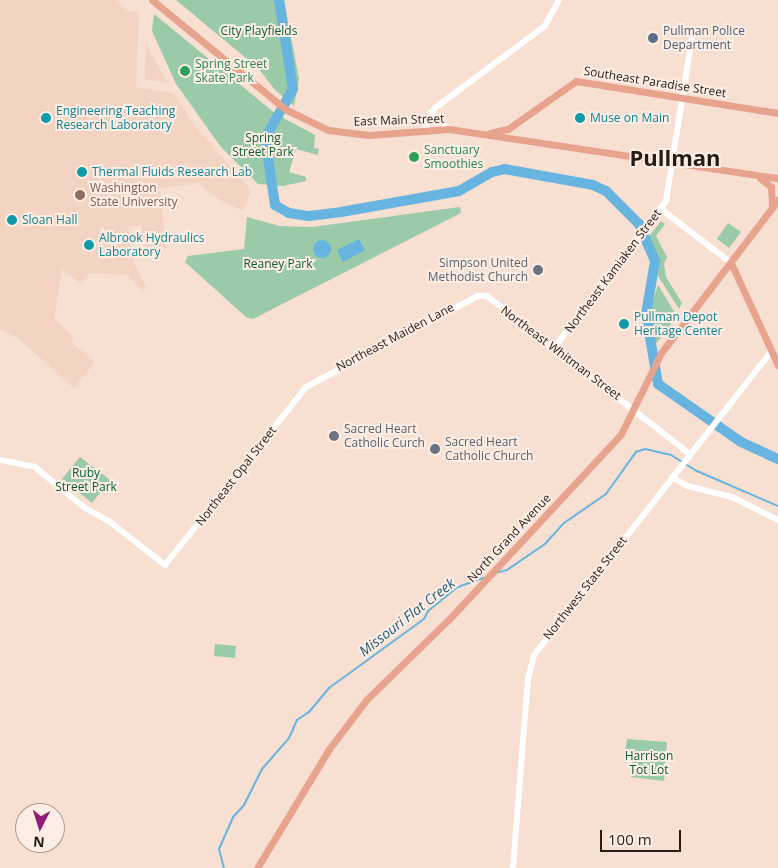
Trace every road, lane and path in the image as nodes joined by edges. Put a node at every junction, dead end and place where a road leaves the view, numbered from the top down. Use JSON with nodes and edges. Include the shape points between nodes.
{"nodes":[{"id":1,"x":559,"y":0,"type":"edge"},
{"id":2,"x":155,"y":3,"type":"edge"},
{"id":3,"x":693,"y":30,"type":"dead end"},
{"id":4,"x":683,"y":97,"type":"junction"},
{"id":5,"x":431,"y":112,"type":"junction"},
{"id":6,"x":778,"y":112,"type":"edge"},
{"id":7,"x":514,"y":125,"type":"junction"},
{"id":8,"x":449,"y":129,"type":"junction"},
{"id":9,"x":425,"y":130,"type":"junction"},
{"id":10,"x":484,"y":134,"type":"junction"},
{"id":11,"x":529,"y":140,"type":"junction"},
{"id":12,"x":673,"y":162,"type":"junction"},
{"id":13,"x":741,"y":173,"type":"junction"},
{"id":14,"x":778,"y":178,"type":"edge"},
{"id":15,"x":778,"y":200,"type":"edge"},
{"id":16,"x":661,"y":209,"type":"junction"},
{"id":17,"x":767,"y":216,"type":"junction"},
{"id":18,"x":731,"y":263,"type":"junction"},
{"id":19,"x":487,"y":296,"type":"joint"},
{"id":20,"x":554,"y":348,"type":"junction"},
{"id":21,"x":770,"y":353,"type":"junction"},
{"id":22,"x":778,"y":365,"type":"edge"},
{"id":23,"x":306,"y":387,"type":"joint"},
{"id":24,"x":634,"y":410,"type":"junction"},
{"id":25,"x":688,"y":457,"type":"junction"},
{"id":26,"x":0,"y":460,"type":"edge"},
{"id":27,"x":672,"y":477,"type":"junction"},
{"id":28,"x":778,"y":520,"type":"edge"},
{"id":29,"x":257,"y":868,"type":"edge"},
{"id":30,"x":513,"y":868,"type":"edge"}],
"edges":[{"from":1,"to":5,"type":"street","via":[[545,26]]},
{"from":2,"to":9,"type":"main road","name":"East Main Street","via":[[295,116],[320,127],[355,134]]},
{"from":3,"to":4,"type":"street","name":"Northeast Kamiaken Street"},
{"from":4,"to":6,"type":"main road","name":"Southeast Paradise Street"},
{"from":4,"to":7,"type":"main road","name":"Southeast Paradise Street","via":[[576,81]]},
{"from":4,"to":12,"type":"street","name":"Northeast Kamiaken Street"},
{"from":5,"to":8,"type":"street","via":[[435,120]]},
{"from":5,"to":9,"type":"street"},
{"from":7,"to":10,"type":"main road","name":"Southeast Paradise Street","via":[[504,131]]},
{"from":7,"to":11,"type":"main road","via":[[514,132]]},
{"from":8,"to":9,"type":"main road","name":"East Main Street"},
{"from":8,"to":10,"type":"main road","name":"East Main Street"},
{"from":10,"to":11,"type":"main road","name":"East Main Street"},
{"from":11,"to":12,"type":"main road","name":"East Main Street"},
{"from":12,"to":13,"type":"main road","name":"East Main Street"},
{"from":12,"to":16,"type":"street","name":"Northeast Kamiaken Street","via":[[667,198]]},
{"from":13,"to":14,"type":"main road","name":"East Main Street"},
{"from":13,"to":17,"type":"main road","via":[[770,185],[773,200]]},
{"from":15,"to":17,"type":"main road"},
{"from":16,"to":18,"type":"street"},
{"from":16,"to":20,"type":"street","name":"Northeast Kamiaken Street"},
{"from":17,"to":18,"type":"main road","name":"North Grand Avenue"},
{"from":18,"to":21,"type":"main road"},
{"from":18,"to":24,"type":"main road","name":"North Grand Avenue","via":[[661,353]]},
{"from":19,"to":20,"type":"street","name":"Northeast Whitman Street"},
{"from":19,"to":23,"type":"street","name":"Northeast Maiden Lane","via":[[471,297]]},
{"from":20,"to":24,"type":"street","name":"Northeast Whitman Street"},
{"from":21,"to":22,"type":"main road"},
{"from":21,"to":25,"type":"street","name":"Northwest State Street"},
{"from":23,"to":26,"type":"street","name":"Northeast Opal Street","via":[[165,565],[110,522],[85,508],[35,467]]},
{"from":24,"to":25,"type":"street","name":"Northeast Whitman Street"},
{"from":24,"to":29,"type":"main road","name":"North Grand Avenue","via":[[612,444],[420,648],[366,699],[346,724]]},
{"from":25,"to":27,"type":"street","name":"Northwest State Street"},
{"from":27,"to":28,"type":"street","via":[[687,486],[732,497]]},
{"from":27,"to":30,"type":"street","name":"Northwest State Street","via":[[534,656],[528,679]]}]}
